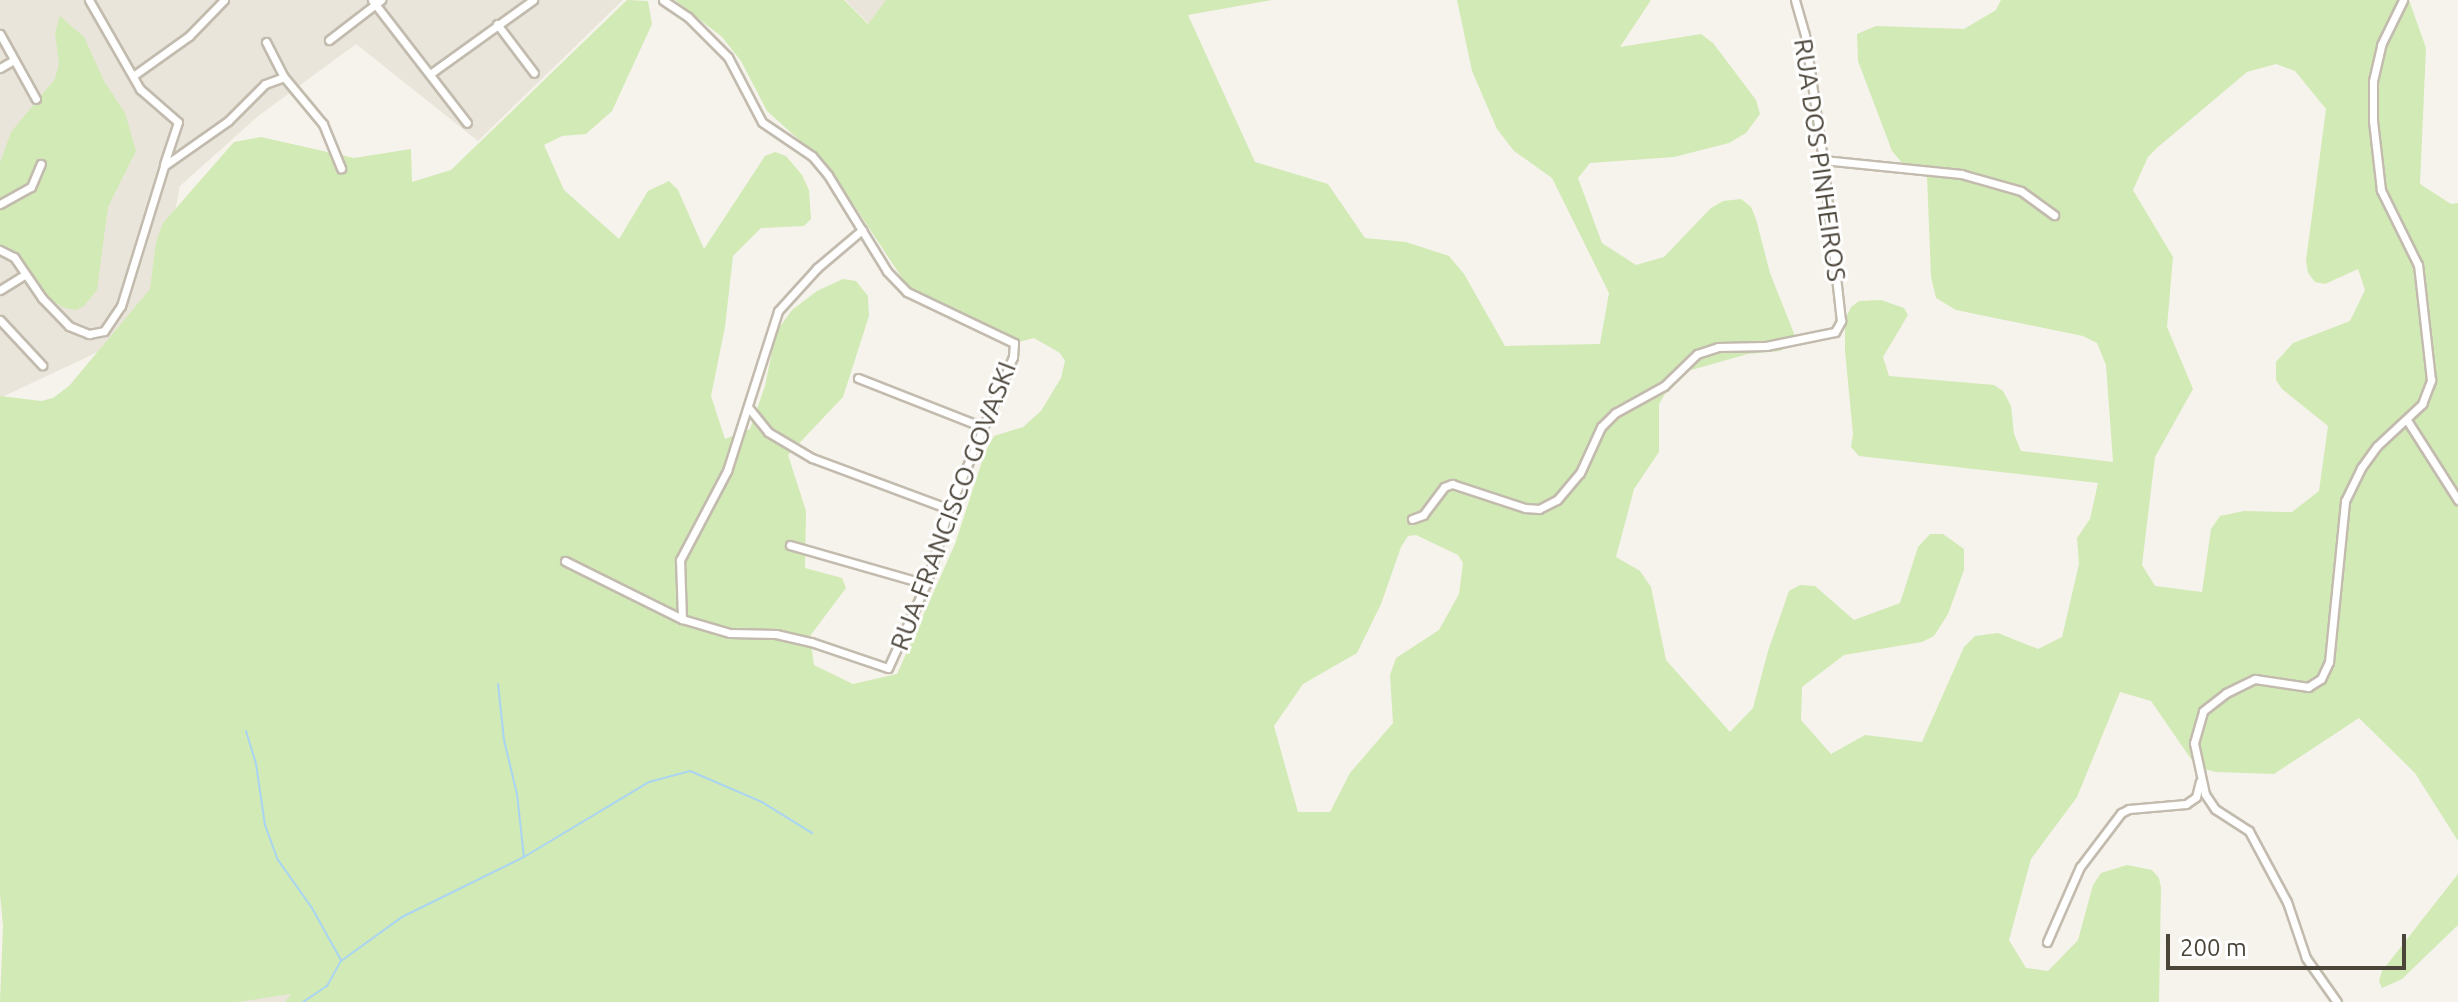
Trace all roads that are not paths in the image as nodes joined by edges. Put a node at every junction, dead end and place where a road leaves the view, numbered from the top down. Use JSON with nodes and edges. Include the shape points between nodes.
{"nodes":[{"id":1,"x":89,"y":0,"type":"edge"},
{"id":2,"x":224,"y":0,"type":"edge"},
{"id":3,"x":533,"y":0,"type":"edge"},
{"id":4,"x":663,"y":0,"type":"edge"},
{"id":5,"x":1795,"y":0,"type":"edge"},
{"id":6,"x":2403,"y":0,"type":"edge"},
{"id":7,"x":376,"y":1,"type":"edge"},
{"id":8,"x":497,"y":24,"type":"junction"},
{"id":9,"x":0,"y":34,"type":"edge"},
{"id":10,"x":329,"y":40,"type":"dead end"},
{"id":11,"x":266,"y":42,"type":"dead end"},
{"id":12,"x":14,"y":60,"type":"junction"},
{"id":13,"x":0,"y":68,"type":"edge"},
{"id":14,"x":534,"y":73,"type":"dead end"},
{"id":15,"x":430,"y":74,"type":"junction"},
{"id":16,"x":133,"y":76,"type":"junction"},
{"id":17,"x":284,"y":77,"type":"junction"},
{"id":18,"x":36,"y":99,"type":"dead end"},
{"id":19,"x":467,"y":123,"type":"dead end"},
{"id":20,"x":1823,"y":160,"type":"junction"},
{"id":21,"x":41,"y":164,"type":"dead end"},
{"id":22,"x":164,"y":166,"type":"junction"},
{"id":23,"x":341,"y":168,"type":"dead end"},
{"id":24,"x":0,"y":204,"type":"edge"},
{"id":25,"x":2054,"y":215,"type":"dead end"},
{"id":26,"x":862,"y":230,"type":"junction"},
{"id":27,"x":0,"y":250,"type":"edge"},
{"id":28,"x":24,"y":275,"type":"junction"},
{"id":29,"x":0,"y":290,"type":"edge"},
{"id":30,"x":0,"y":320,"type":"edge"},
{"id":31,"x":42,"y":365,"type":"dead end"},
{"id":32,"x":858,"y":378,"type":"dead end"},
{"id":33,"x":748,"y":407,"type":"junction"},
{"id":34,"x":2407,"y":420,"type":"junction"},
{"id":35,"x":983,"y":427,"type":"junction"},
{"id":36,"x":2458,"y":500,"type":"edge"},
{"id":37,"x":949,"y":509,"type":"junction"},
{"id":38,"x":1412,"y":519,"type":"dead end"},
{"id":39,"x":790,"y":545,"type":"dead end"},
{"id":40,"x":565,"y":561,"type":"dead end"},
{"id":41,"x":926,"y":584,"type":"junction"},
{"id":42,"x":682,"y":619,"type":"junction"},
{"id":43,"x":2201,"y":779,"type":"junction"},
{"id":44,"x":2047,"y":942,"type":"dead end"},
{"id":45,"x":2337,"y":1002,"type":"edge"}],
"edges":[{"from":1,"to":16,"type":"street"},
{"from":2,"to":16,"type":"street","via":[[189,36]]},
{"from":3,"to":8,"type":"street"},
{"from":4,"to":26,"type":"street","via":[[728,57],[762,122],[812,156]]},
{"from":5,"to":20,"type":"street","name":"RUA DOS PINHEIROS"},
{"from":6,"to":34,"type":"street","via":[[2381,45],[2373,81],[2373,121],[2381,190],[2418,265],[2431,380],[2422,404]]},
{"from":7,"to":10,"type":"street"},
{"from":7,"to":15,"type":"street"},
{"from":8,"to":14,"type":"street"},
{"from":8,"to":15,"type":"street"},
{"from":9,"to":12,"type":"street"},
{"from":11,"to":17,"type":"street"},
{"from":12,"to":13,"type":"street"},
{"from":12,"to":18,"type":"street"},
{"from":15,"to":19,"type":"street"},
{"from":16,"to":22,"type":"street","via":[[178,122]]},
{"from":17,"to":22,"type":"street","via":[[265,84],[228,121]]},
{"from":17,"to":23,"type":"street","via":[[323,124]]},
{"from":20,"to":25,"type":"street","via":[[1961,174],[2021,191]]},
{"from":20,"to":38,"type":"street","name":"RUA DOS PINHEIROS","via":[[1841,321],[1835,332],[1697,354],[1664,386],[1615,413],[1601,427],[1580,473],[1557,500],[1539,509],[1452,484],[1423,515]]},
{"from":21,"to":24,"type":"street","via":[[31,187]]},
{"from":22,"to":28,"type":"street","via":[[121,306],[104,331],[89,334],[69,326]]},
{"from":26,"to":33,"type":"street","via":[[778,311]]},
{"from":26,"to":35,"type":"street","name":"RUA FRANCISCO GOVASKI","via":[[907,292],[1014,343]]},
{"from":27,"to":28,"type":"street","via":[[14,257]]},
{"from":28,"to":29,"type":"street"},
{"from":30,"to":31,"type":"street"},
{"from":32,"to":35,"type":"street"},
{"from":33,"to":37,"type":"street","via":[[768,432],[812,458]]},
{"from":33,"to":42,"type":"street","via":[[727,471],[680,560]]},
{"from":34,"to":36,"type":"street"},
{"from":34,"to":43,"type":"street","via":[[2377,446],[2345,501],[2329,662],[2321,679],[2308,687],[2255,679],[2203,711],[2194,743]]},
{"from":35,"to":37,"type":"street","name":"RUA FRANCISCO GOVASKI"},
{"from":37,"to":41,"type":"street","name":"RUA FRANCISCO GOVASKI"},
{"from":39,"to":41,"type":"street"},
{"from":40,"to":42,"type":"street"},
{"from":41,"to":42,"type":"street","name":"RUA FRANCISCO GOVASKI","via":[[888,668],[811,642],[776,634],[730,633]]},
{"from":43,"to":44,"type":"street","via":[[2196,797],[2186,804],[2121,813],[2080,867]]},
{"from":43,"to":45,"type":"street","via":[[2215,809],[2249,831],[2287,902],[2306,958]]}]}
